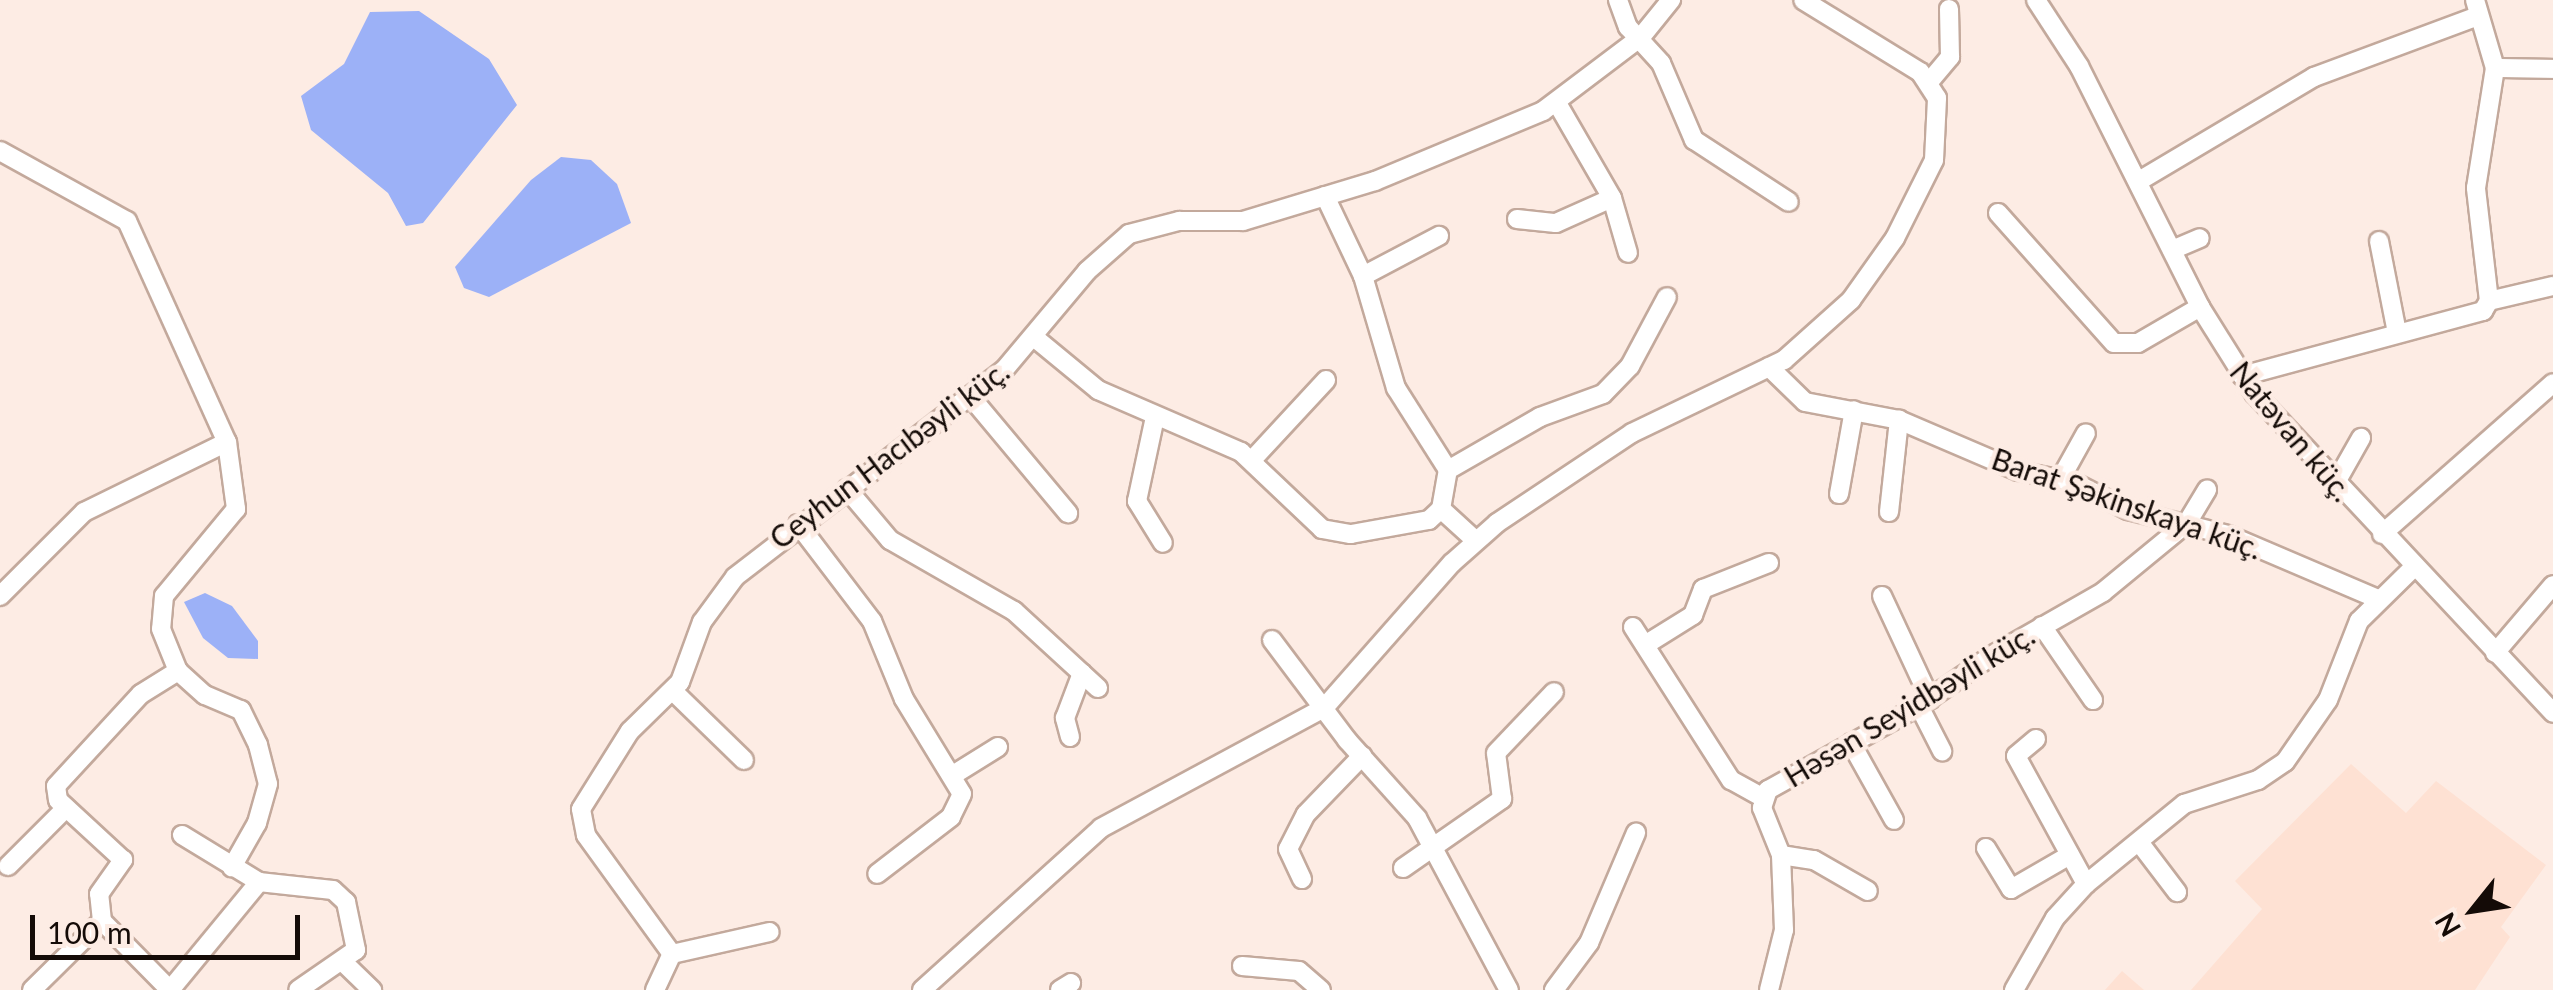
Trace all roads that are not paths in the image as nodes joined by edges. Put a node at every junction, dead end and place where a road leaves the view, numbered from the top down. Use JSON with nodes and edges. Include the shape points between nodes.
{"nodes":[{"id":1,"x":1618,"y":0,"type":"edge"},
{"id":2,"x":1670,"y":0,"type":"edge"},
{"id":3,"x":1803,"y":0,"type":"edge"},
{"id":4,"x":2036,"y":0,"type":"edge"},
{"id":5,"x":2477,"y":8,"type":"edge"},
{"id":6,"x":1949,"y":9,"type":"dead end"},
{"id":7,"x":1641,"y":37,"type":"junction"},
{"id":8,"x":2494,"y":68,"type":"junction"},
{"id":9,"x":2553,"y":70,"type":"edge"},
{"id":10,"x":1928,"y":82,"type":"junction"},
{"id":11,"x":1557,"y":103,"type":"junction"},
{"id":12,"x":0,"y":151,"type":"edge"},
{"id":13,"x":2139,"y":181,"type":"junction"},
{"id":14,"x":1325,"y":196,"type":"junction"},
{"id":15,"x":1612,"y":198,"type":"junction"},
{"id":16,"x":1789,"y":202,"type":"dead end"},
{"id":17,"x":1998,"y":213,"type":"dead end"},
{"id":18,"x":1517,"y":218,"type":"dead end"},
{"id":19,"x":1439,"y":236,"type":"dead end"},
{"id":20,"x":2200,"y":238,"type":"dead end"},
{"id":21,"x":2380,"y":241,"type":"dead end"},
{"id":22,"x":2172,"y":250,"type":"junction"},
{"id":23,"x":1628,"y":252,"type":"dead end"},
{"id":24,"x":1362,"y":276,"type":"junction"},
{"id":25,"x":2553,"y":286,"type":"edge"},
{"id":26,"x":1668,"y":298,"type":"dead end"},
{"id":27,"x":2488,"y":300,"type":"junction"},
{"id":28,"x":2200,"y":306,"type":"junction"},
{"id":29,"x":2398,"y":333,"type":"junction"},
{"id":30,"x":1035,"y":338,"type":"junction"},
{"id":31,"x":1770,"y":368,"type":"junction"},
{"id":32,"x":2242,"y":376,"type":"junction"},
{"id":33,"x":1326,"y":380,"type":"dead end"},
{"id":34,"x":2553,"y":383,"type":"edge"},
{"id":35,"x":970,"y":396,"type":"junction"},
{"id":36,"x":1854,"y":410,"type":"junction"},
{"id":37,"x":1155,"y":417,"type":"junction"},
{"id":38,"x":1898,"y":420,"type":"junction"},
{"id":39,"x":2086,"y":433,"type":"dead end"},
{"id":40,"x":2361,"y":438,"type":"dead end"},
{"id":41,"x":227,"y":442,"type":"junction"},
{"id":42,"x":1252,"y":460,"type":"junction"},
{"id":43,"x":1448,"y":470,"type":"junction"},
{"id":44,"x":2061,"y":478,"type":"junction"},
{"id":45,"x":2335,"y":484,"type":"junction"},
{"id":46,"x":846,"y":488,"type":"junction"},
{"id":47,"x":2207,"y":490,"type":"dead end"},
{"id":48,"x":1839,"y":494,"type":"dead end"},
{"id":49,"x":1441,"y":509,"type":"junction"},
{"id":50,"x":1890,"y":512,"type":"dead end"},
{"id":51,"x":1068,"y":513,"type":"dead end"},
{"id":52,"x":2187,"y":523,"type":"junction"},
{"id":53,"x":798,"y":524,"type":"junction"},
{"id":54,"x":2382,"y":534,"type":"junction"},
{"id":55,"x":1476,"y":541,"type":"junction"},
{"id":56,"x":1163,"y":543,"type":"dead end"},
{"id":57,"x":1769,"y":563,"type":"dead end"},
{"id":58,"x":2413,"y":568,"type":"junction"},
{"id":59,"x":2553,"y":585,"type":"edge"},
{"id":60,"x":0,"y":596,"type":"edge"},
{"id":61,"x":1882,"y":596,"type":"dead end"},
{"id":62,"x":2378,"y":600,"type":"junction"},
{"id":63,"x":2042,"y":626,"type":"junction"},
{"id":64,"x":1633,"y":627,"type":"dead end"},
{"id":65,"x":1272,"y":640,"type":"dead end"},
{"id":66,"x":1644,"y":645,"type":"junction"},
{"id":67,"x":2495,"y":653,"type":"junction"},
{"id":68,"x":178,"y":671,"type":"junction"},
{"id":69,"x":1082,"y":673,"type":"junction"},
{"id":70,"x":1098,"y":688,"type":"dead end"},
{"id":71,"x":673,"y":691,"type":"junction"},
{"id":72,"x":1554,"y":692,"type":"dead end"},
{"id":73,"x":2093,"y":700,"type":"dead end"},
{"id":74,"x":1925,"y":703,"type":"junction"},
{"id":75,"x":1324,"y":708,"type":"junction"},
{"id":76,"x":2553,"y":713,"type":"edge"},
{"id":77,"x":1070,"y":736,"type":"dead end"},
{"id":78,"x":2036,"y":738,"type":"dead end"},
{"id":79,"x":1851,"y":744,"type":"junction"},
{"id":80,"x":998,"y":746,"type":"dead end"},
{"id":81,"x":1942,"y":751,"type":"dead end"},
{"id":82,"x":1362,"y":756,"type":"junction"},
{"id":83,"x":744,"y":760,"type":"dead end"},
{"id":84,"x":954,"y":775,"type":"junction"},
{"id":85,"x":1762,"y":798,"type":"junction"},
{"id":86,"x":66,"y":808,"type":"junction"},
{"id":87,"x":1894,"y":820,"type":"dead end"},
{"id":88,"x":1636,"y":832,"type":"dead end"},
{"id":89,"x":182,"y":835,"type":"dead end"},
{"id":90,"x":1432,"y":842,"type":"junction"},
{"id":91,"x":2139,"y":842,"type":"junction"},
{"id":92,"x":1986,"y":848,"type":"dead end"},
{"id":93,"x":1781,"y":855,"type":"junction"},
{"id":94,"x":2070,"y":855,"type":"junction"},
{"id":95,"x":8,"y":866,"type":"dead end"},
{"id":96,"x":232,"y":868,"type":"junction"},
{"id":97,"x":1403,"y":868,"type":"dead end"},
{"id":98,"x":877,"y":874,"type":"dead end"},
{"id":99,"x":1302,"y":879,"type":"dead end"},
{"id":100,"x":260,"y":882,"type":"junction"},
{"id":101,"x":2086,"y":884,"type":"junction"},
{"id":102,"x":1868,"y":891,"type":"dead end"},
{"id":103,"x":2177,"y":892,"type":"dead end"},
{"id":104,"x":102,"y":921,"type":"junction"},
{"id":105,"x":770,"y":932,"type":"dead end"},
{"id":106,"x":672,"y":954,"type":"junction"},
{"id":107,"x":342,"y":961,"type":"junction"},
{"id":108,"x":1242,"y":966,"type":"dead end"},
{"id":109,"x":32,"y":990,"type":"edge"},
{"id":110,"x":170,"y":990,"type":"edge"},
{"id":111,"x":298,"y":990,"type":"edge"},
{"id":112,"x":372,"y":990,"type":"edge"},
{"id":113,"x":655,"y":990,"type":"edge"},
{"id":114,"x":922,"y":990,"type":"edge"},
{"id":115,"x":1321,"y":990,"type":"edge"},
{"id":116,"x":1510,"y":990,"type":"edge"},
{"id":117,"x":1554,"y":990,"type":"edge"},
{"id":118,"x":1769,"y":990,"type":"edge"},
{"id":119,"x":2014,"y":990,"type":"edge"}],
"edges":[{"from":1,"to":7,"type":"street","via":[[1628,27]]},
{"from":2,"to":7,"type":"street","name":"Ceyhun Hacıbəyli küç."},
{"from":3,"to":10,"type":"street"},
{"from":4,"to":13,"type":"street","name":"Natəvan küç."},
{"from":5,"to":8,"type":"street"},
{"from":5,"to":13,"type":"street","via":[[2326,71]]},
{"from":6,"to":10,"type":"street","via":[[1950,57]]},
{"from":7,"to":11,"type":"street","name":"Ceyhun Hacıbəyli küç."},
{"from":7,"to":16,"type":"street","via":[[1660,62],[1694,140]]},
{"from":8,"to":9,"type":"street"},
{"from":8,"to":27,"type":"street","via":[[2476,188]]},
{"from":10,"to":31,"type":"street","via":[[1938,110],[1938,144],[1895,238],[1852,300]]},
{"from":11,"to":14,"type":"street","name":"Ceyhun Hacıbəyli küç."},
{"from":11,"to":15,"type":"street"},
{"from":12,"to":41,"type":"street","via":[[128,221]]},
{"from":13,"to":22,"type":"street","name":"Natəvan küç."},
{"from":14,"to":24,"type":"street"},
{"from":14,"to":30,"type":"street","name":"Ceyhun Hacıbəyli küç.","via":[[1243,222],[1179,221],[1130,234],[1086,271]]},
{"from":15,"to":18,"type":"street","via":[[1556,223]]},
{"from":15,"to":23,"type":"street"},
{"from":17,"to":28,"type":"street","via":[[2114,343],[2138,342]]},
{"from":19,"to":24,"type":"street"},
{"from":20,"to":22,"type":"street"},
{"from":21,"to":29,"type":"street"},
{"from":22,"to":28,"type":"street","name":"Natəvan küç."},
{"from":24,"to":43,"type":"street","via":[[1396,388]]},
{"from":25,"to":27,"type":"street"},
{"from":26,"to":43,"type":"street","via":[[1630,366],[1603,394],[1540,417]]},
{"from":27,"to":29,"type":"street","via":[[2472,318]]},
{"from":28,"to":32,"type":"street","name":"Natəvan küç."},
{"from":29,"to":32,"type":"street"},
{"from":30,"to":35,"type":"street","name":"Ceyhun Hacıbəyli küç."},
{"from":30,"to":37,"type":"street","via":[[1079,379]]},
{"from":31,"to":36,"type":"street","name":"Barat Şəkinskaya küç.","via":[[1804,402]]},
{"from":31,"to":55,"type":"street","via":[[1729,381],[1632,433]]},
{"from":32,"to":45,"type":"street","name":"Natəvan küç."},
{"from":33,"to":42,"type":"street"},
{"from":34,"to":54,"type":"street"},
{"from":35,"to":46,"type":"street","name":"Ceyhun Hacıbəyli küç."},
{"from":35,"to":51,"type":"street"},
{"from":36,"to":38,"type":"street","name":"Barat Şəkinskaya küç."},
{"from":36,"to":48,"type":"street"},
{"from":37,"to":42,"type":"street"},
{"from":37,"to":56,"type":"street","via":[[1136,488]]},
{"from":38,"to":44,"type":"street","name":"Barat Şəkinskaya küç.","via":[[2018,471]]},
{"from":38,"to":50,"type":"street"},
{"from":39,"to":44,"type":"street"},
{"from":40,"to":45,"type":"street"},
{"from":41,"to":60,"type":"street","via":[[84,512]]},
{"from":41,"to":68,"type":"street","via":[[236,509],[164,596],[160,629]]},
{"from":42,"to":49,"type":"street","via":[[1312,522],[1336,534],[1417,526]]},
{"from":43,"to":49,"type":"street"},
{"from":44,"to":52,"type":"street","name":"Barat Şəkinskaya küç.","via":[[2128,510]]},
{"from":45,"to":54,"type":"street","name":"Natəvan küç."},
{"from":46,"to":53,"type":"street","name":"Ceyhun Hacıbəyli küç."},
{"from":46,"to":69,"type":"street","via":[[890,540],[1014,611]]},
{"from":47,"to":52,"type":"street","name":"Həsən Seyidbəyli küç."},
{"from":49,"to":55,"type":"street"},
{"from":52,"to":62,"type":"street","name":"Barat Şəkinskaya küç."},
{"from":52,"to":63,"type":"street","name":"Həsən Seyidbəyli küç.","via":[[2103,592]]},
{"from":53,"to":71,"type":"street","name":"Ceyhun Hacıbəyli küç.","via":[[735,577],[709,610]]},
{"from":53,"to":84,"type":"street","via":[[872,621],[904,699]]},
{"from":54,"to":58,"type":"street","name":"Natəvan küç."},
{"from":55,"to":75,"type":"street"},
{"from":57,"to":66,"type":"street","via":[[1703,589],[1693,615]]},
{"from":58,"to":62,"type":"street"},
{"from":58,"to":67,"type":"street","name":"Natəvan küç."},
{"from":59,"to":67,"type":"street"},
{"from":61,"to":74,"type":"street"},
{"from":62,"to":91,"type":"street","via":[[2345,643],[2328,700],[2285,762],[2258,780],[2184,804]]},
{"from":63,"to":73,"type":"street"},
{"from":63,"to":74,"type":"street","name":"Həsən Seyidbəyli küç."},
{"from":64,"to":66,"type":"street"},
{"from":65,"to":75,"type":"street"},
{"from":66,"to":85,"type":"street","via":[[1731,780]]},
{"from":67,"to":76,"type":"street","name":"Natəvan küç."},
{"from":68,"to":86,"type":"street","via":[[142,694],[56,786]]},
{"from":68,"to":96,"type":"street","via":[[205,695],[240,710],[258,744],[268,784],[258,822]]},
{"from":69,"to":70,"type":"street"},
{"from":69,"to":77,"type":"street","via":[[1065,718]]},
{"from":71,"to":83,"type":"street"},
{"from":71,"to":106,"type":"street","name":"Ceyhun Hacıbəyli küç.","via":[[630,731],[581,810],[586,835]]},
{"from":72,"to":90,"type":"street","via":[[1496,753],[1502,798]]},
{"from":74,"to":79,"type":"street","name":"Həsən Seyidbəyli küç."},
{"from":74,"to":81,"type":"street"},
{"from":75,"to":82,"type":"street"},
{"from":75,"to":114,"type":"street","via":[[1100,828]]},
{"from":78,"to":94,"type":"street","via":[[2016,756]]},
{"from":79,"to":85,"type":"street","name":"Həsən Seyidbəyli küç.","via":[[1781,780]]},
{"from":79,"to":87,"type":"street"},
{"from":80,"to":84,"type":"street"},
{"from":82,"to":90,"type":"street","via":[[1396,789]]},
{"from":82,"to":99,"type":"street","via":[[1306,814],[1288,849]]},
{"from":84,"to":98,"type":"street","via":[[962,794],[950,818]]},
{"from":85,"to":93,"type":"street","name":"Həsən Seyidbəyli küç."},
{"from":86,"to":95,"type":"street"},
{"from":86,"to":104,"type":"street","via":[[123,860],[99,894]]},
{"from":88,"to":117,"type":"street","via":[[1589,944]]},
{"from":89,"to":96,"type":"street"},
{"from":90,"to":97,"type":"street"},
{"from":90,"to":116,"type":"street"},
{"from":91,"to":101,"type":"street"},
{"from":91,"to":103,"type":"street"},
{"from":92,"to":94,"type":"street","via":[[2011,889]]},
{"from":93,"to":102,"type":"street","via":[[1814,860]]},
{"from":93,"to":118,"type":"street","name":"Həsən Seyidbəyli küç.","via":[[1784,930]]},
{"from":94,"to":101,"type":"street"},
{"from":96,"to":100,"type":"street"},
{"from":100,"to":107,"type":"street","via":[[339,894],[358,944]]},
{"from":100,"to":110,"type":"street"},
{"from":101,"to":119,"type":"street","via":[[2055,918]]},
{"from":104,"to":109,"type":"street"},
{"from":104,"to":110,"type":"street"},
{"from":105,"to":106,"type":"street"},
{"from":106,"to":113,"type":"street"},
{"from":107,"to":111,"type":"street"},
{"from":107,"to":112,"type":"street"},
{"from":108,"to":115,"type":"street","via":[[1299,971]]}]}
